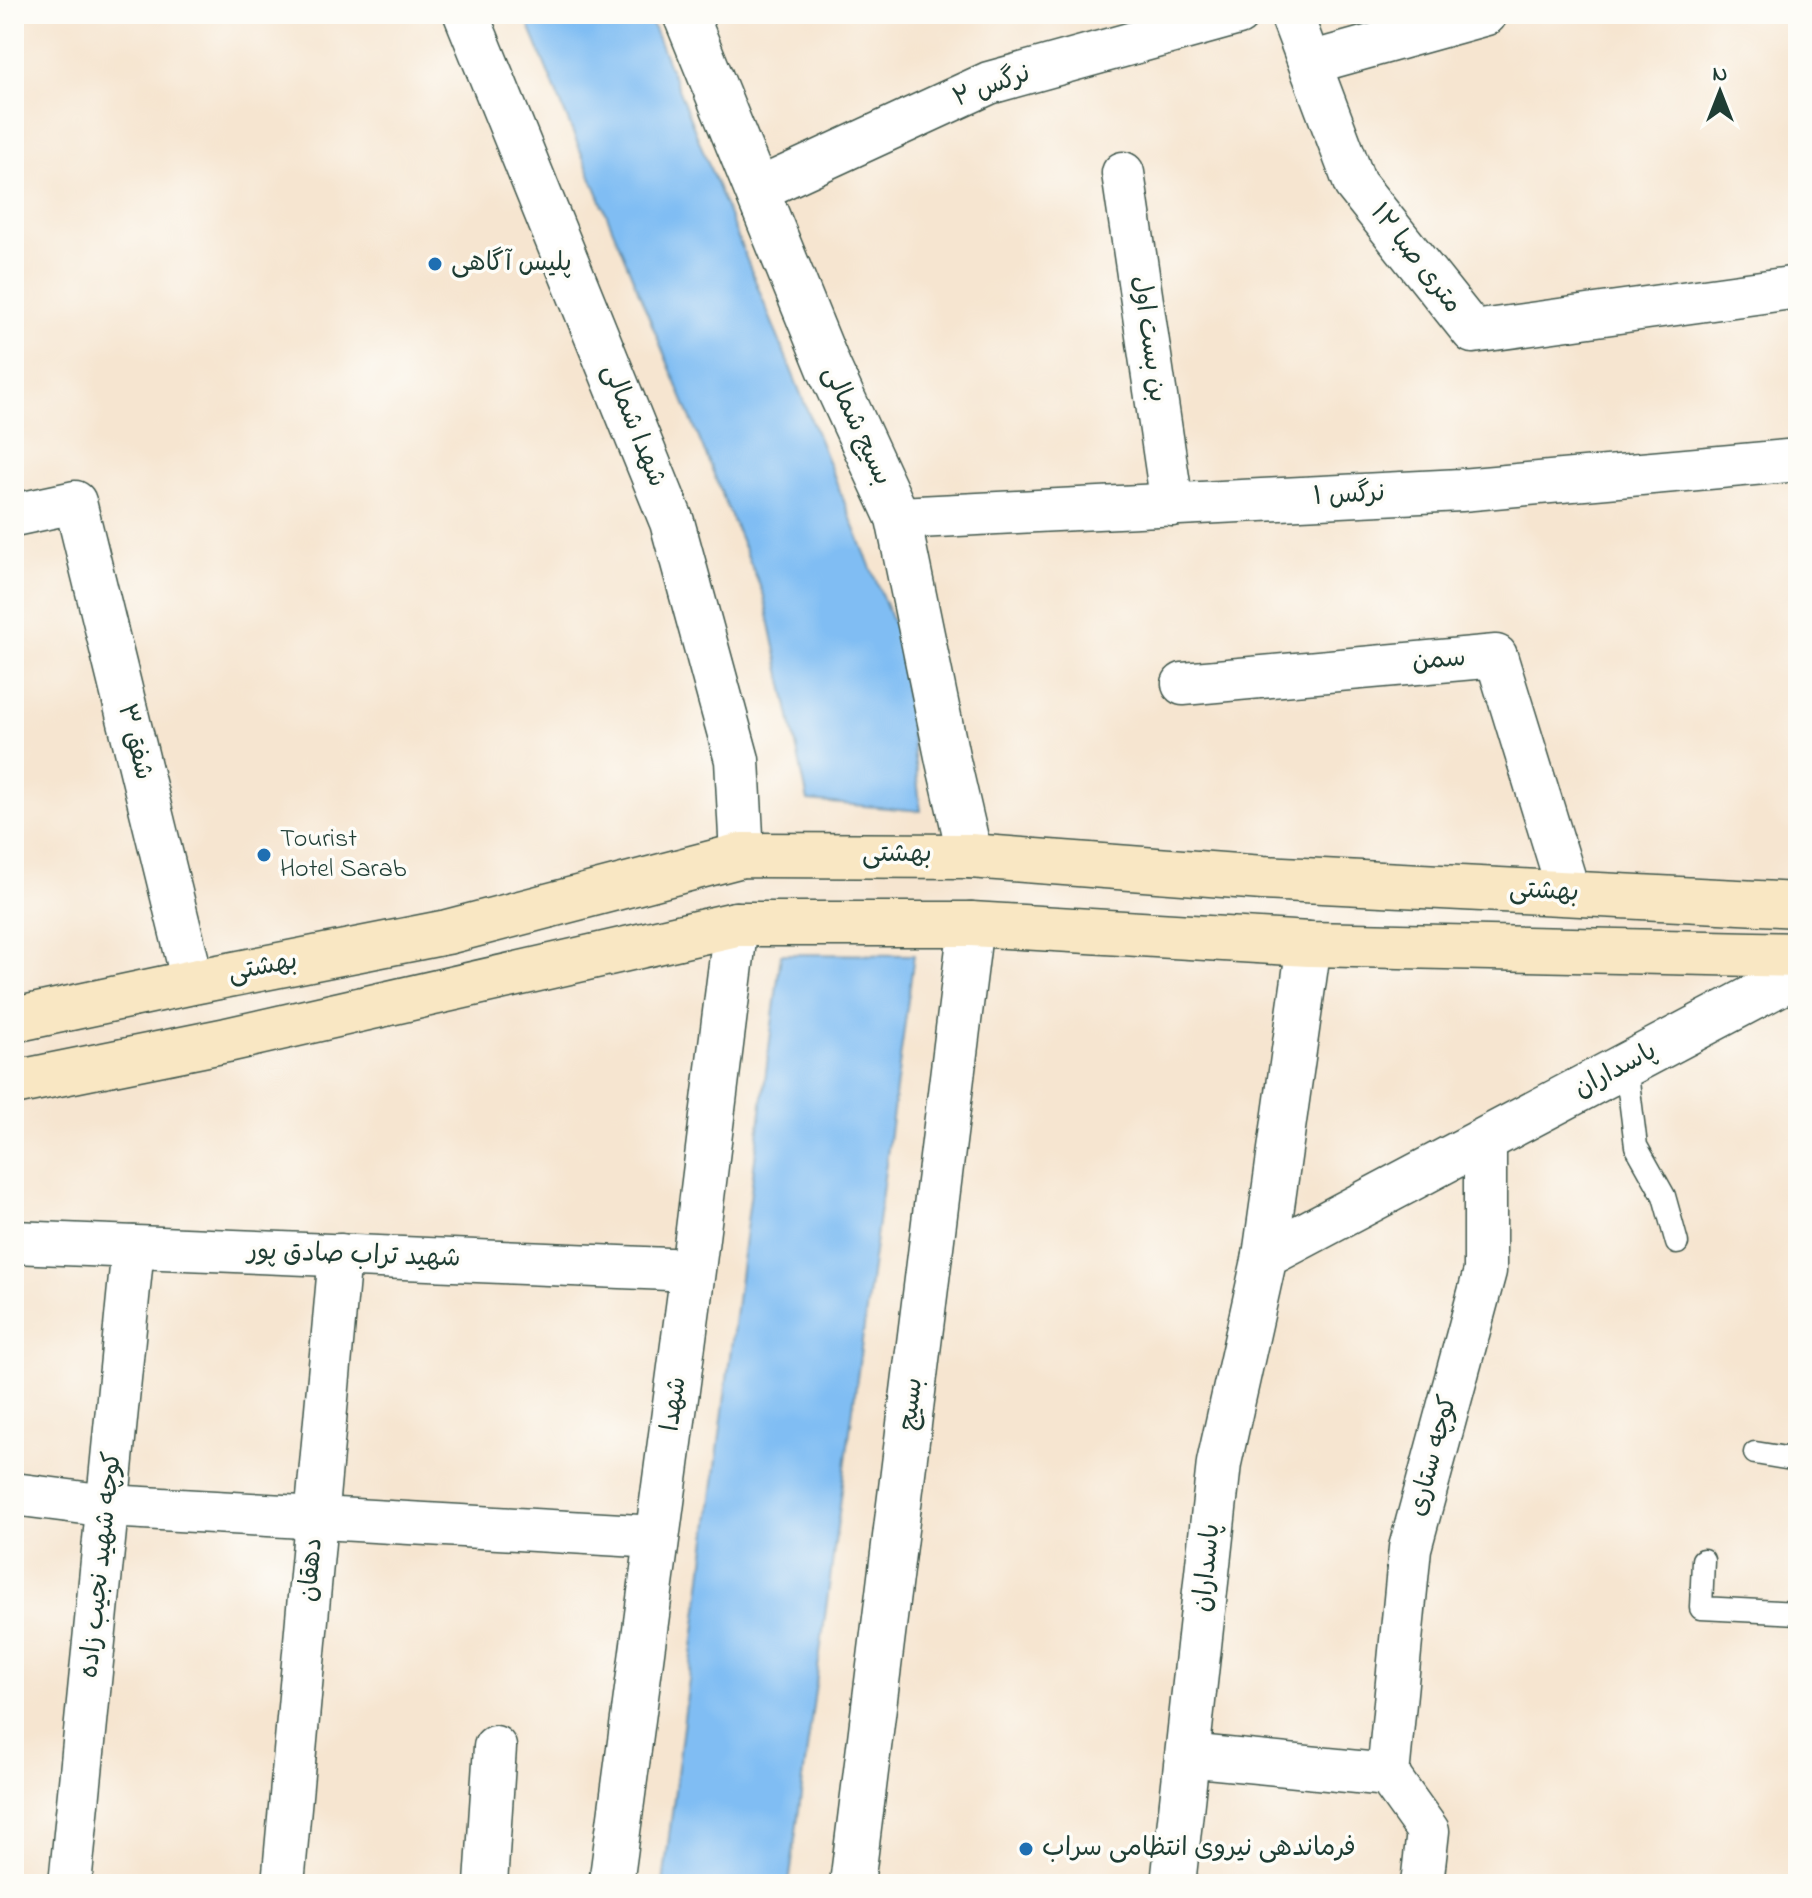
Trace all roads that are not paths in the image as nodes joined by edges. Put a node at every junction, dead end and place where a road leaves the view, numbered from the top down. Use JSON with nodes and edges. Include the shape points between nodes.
{"nodes":[{"id":1,"x":466,"y":14,"type":"edge"},
{"id":2,"x":685,"y":14,"type":"edge"},
{"id":3,"x":1238,"y":14,"type":"edge"},
{"id":4,"x":1291,"y":14,"type":"edge"},
{"id":5,"x":1486,"y":14,"type":"edge"},
{"id":6,"x":1310,"y":63,"type":"junction"},
{"id":7,"x":1123,"y":173,"type":"dead end"},
{"id":8,"x":757,"y":190,"type":"junction"},
{"id":9,"x":1798,"y":287,"type":"edge"},
{"id":10,"x":1798,"y":460,"type":"edge"},
{"id":11,"x":1172,"y":505,"type":"junction"},
{"id":12,"x":14,"y":515,"type":"edge"},
{"id":13,"x":898,"y":518,"type":"junction"},
{"id":14,"x":1183,"y":684,"type":"dead end"},
{"id":15,"x":742,"y":855,"type":"junction"},
{"id":16,"x":970,"y":856,"type":"junction"},
{"id":17,"x":1569,"y":893,"type":"junction"},
{"id":18,"x":1798,"y":905,"type":"edge"},
{"id":19,"x":736,"y":924,"type":"junction"},
{"id":20,"x":971,"y":924,"type":"junction"},
{"id":21,"x":1309,"y":944,"type":"junction"},
{"id":22,"x":1798,"y":955,"type":"edge"},
{"id":23,"x":1798,"y":974,"type":"edge"},
{"id":24,"x":193,"y":982,"type":"junction"},
{"id":25,"x":14,"y":1020,"type":"edge"},
{"id":26,"x":1626,"y":1066,"type":"junction"},
{"id":27,"x":14,"y":1083,"type":"edge"},
{"id":28,"x":1485,"y":1140,"type":"junction"},
{"id":29,"x":14,"y":1242,"type":"edge"},
{"id":30,"x":1677,"y":1243,"type":"dead end"},
{"id":31,"x":133,"y":1247,"type":"junction"},
{"id":32,"x":340,"y":1255,"type":"junction"},
{"id":33,"x":1265,"y":1256,"type":"junction"},
{"id":34,"x":693,"y":1270,"type":"junction"},
{"id":35,"x":1755,"y":1453,"type":"dead end"},
{"id":36,"x":1798,"y":1460,"type":"edge"},
{"id":37,"x":14,"y":1494,"type":"edge"},
{"id":38,"x":108,"y":1506,"type":"junction"},
{"id":39,"x":316,"y":1518,"type":"junction"},
{"id":40,"x":657,"y":1537,"type":"junction"},
{"id":41,"x":1703,"y":1560,"type":"dead end"},
{"id":42,"x":1798,"y":1613,"type":"edge"},
{"id":43,"x":495,"y":1747,"type":"dead end"},
{"id":44,"x":1187,"y":1755,"type":"junction"},
{"id":45,"x":1388,"y":1775,"type":"junction"},
{"id":46,"x":70,"y":1884,"type":"edge"},
{"id":47,"x":283,"y":1884,"type":"edge"},
{"id":48,"x":486,"y":1884,"type":"edge"},
{"id":49,"x":611,"y":1884,"type":"edge"},
{"id":50,"x":852,"y":1884,"type":"edge"},
{"id":51,"x":1173,"y":1884,"type":"edge"},
{"id":52,"x":1422,"y":1884,"type":"edge"}],
"edges":[{"from":1,"to":15,"type":"street","name":"شهدا شمالی","via":[[672,522],[737,760]]},
{"from":2,"to":8,"type":"street","name":"بسیج شمالی"},
{"from":3,"to":8,"type":"street","name":"نرگس ۲","via":[[989,83]]},
{"from":4,"to":6,"type":"street","name":"۱۲ متری صبا"},
{"from":5,"to":6,"type":"street"},
{"from":6,"to":9,"type":"street","name":"۱۲ متری صبا","via":[[1355,184],[1473,332]]},
{"from":7,"to":11,"type":"street","name":"بن بست اول"},
{"from":8,"to":13,"type":"street","name":"بسیج شمالی","via":[[829,368]]},
{"from":10,"to":11,"type":"street","name":"نرگس ۱","via":[[1461,490]]},
{"from":11,"to":13,"type":"street","name":"نرگس ۱"},
{"from":12,"to":24,"type":"street","name":"شفق ۳","via":[[75,502]]},
{"from":13,"to":16,"type":"street","name":"بسیج شمالی"},
{"from":14,"to":17,"type":"street","name":"سمن","via":[[1496,656]]},
{"from":15,"to":16,"type":"main road","name":"بهشتی"},
{"from":15,"to":19,"type":"main road"},
{"from":15,"to":24,"type":"main road","name":"بهشتی","via":[[447,932]]},
{"from":16,"to":17,"type":"main road","name":"بهشتی"},
{"from":16,"to":20,"type":"main road"},
{"from":17,"to":18,"type":"main road","name":"بهشتی"},
{"from":19,"to":20,"type":"main road"},
{"from":19,"to":27,"type":"main road"},
{"from":19,"to":34,"type":"street","name":"شهدا"},
{"from":20,"to":21,"type":"main road"},
{"from":20,"to":50,"type":"street","name":"بسیج"},
{"from":21,"to":22,"type":"main road"},
{"from":21,"to":33,"type":"street","name":"پاسداران"},
{"from":23,"to":26,"type":"street","name":"پاسداران"},
{"from":24,"to":25,"type":"main road","name":"بهشتی"},
{"from":26,"to":28,"type":"street","name":"پاسداران"},
{"from":26,"to":30,"type":"lane","via":[[1636,1146],[1664,1196]]},
{"from":28,"to":33,"type":"street","name":"پاسداران"},
{"from":28,"to":45,"type":"street","name":"کوچه ستاری","via":[[1485,1271],[1410,1548]]},
{"from":29,"to":31,"type":"street","name":"شهید تراب صادق پور"},
{"from":31,"to":32,"type":"street","name":"شهید تراب صادق پور"},
{"from":31,"to":38,"type":"street","name":"کوچه شهید نجیب زاده"},
{"from":32,"to":34,"type":"street","name":"شهید تراب صادق پور"},
{"from":32,"to":39,"type":"street","name":"دهقان"},
{"from":33,"to":44,"type":"street","name":"پاسداران","via":[[1219,1463]]},
{"from":34,"to":40,"type":"street","name":"شهدا"},
{"from":35,"to":36,"type":"lane"},
{"from":37,"to":38,"type":"street"},
{"from":38,"to":39,"type":"street"},
{"from":38,"to":46,"type":"street","name":"کوچه شهید نجیب زاده"},
{"from":39,"to":40,"type":"street"},
{"from":39,"to":47,"type":"street","name":"دهقان"},
{"from":40,"to":49,"type":"street","name":"شهدا"},
{"from":41,"to":42,"type":"lane","via":[[1701,1608]]},
{"from":43,"to":48,"type":"street"},
{"from":44,"to":45,"type":"street"},
{"from":44,"to":51,"type":"street","name":"پاسداران"},
{"from":45,"to":52,"type":"street","via":[[1428,1831]]}]}
